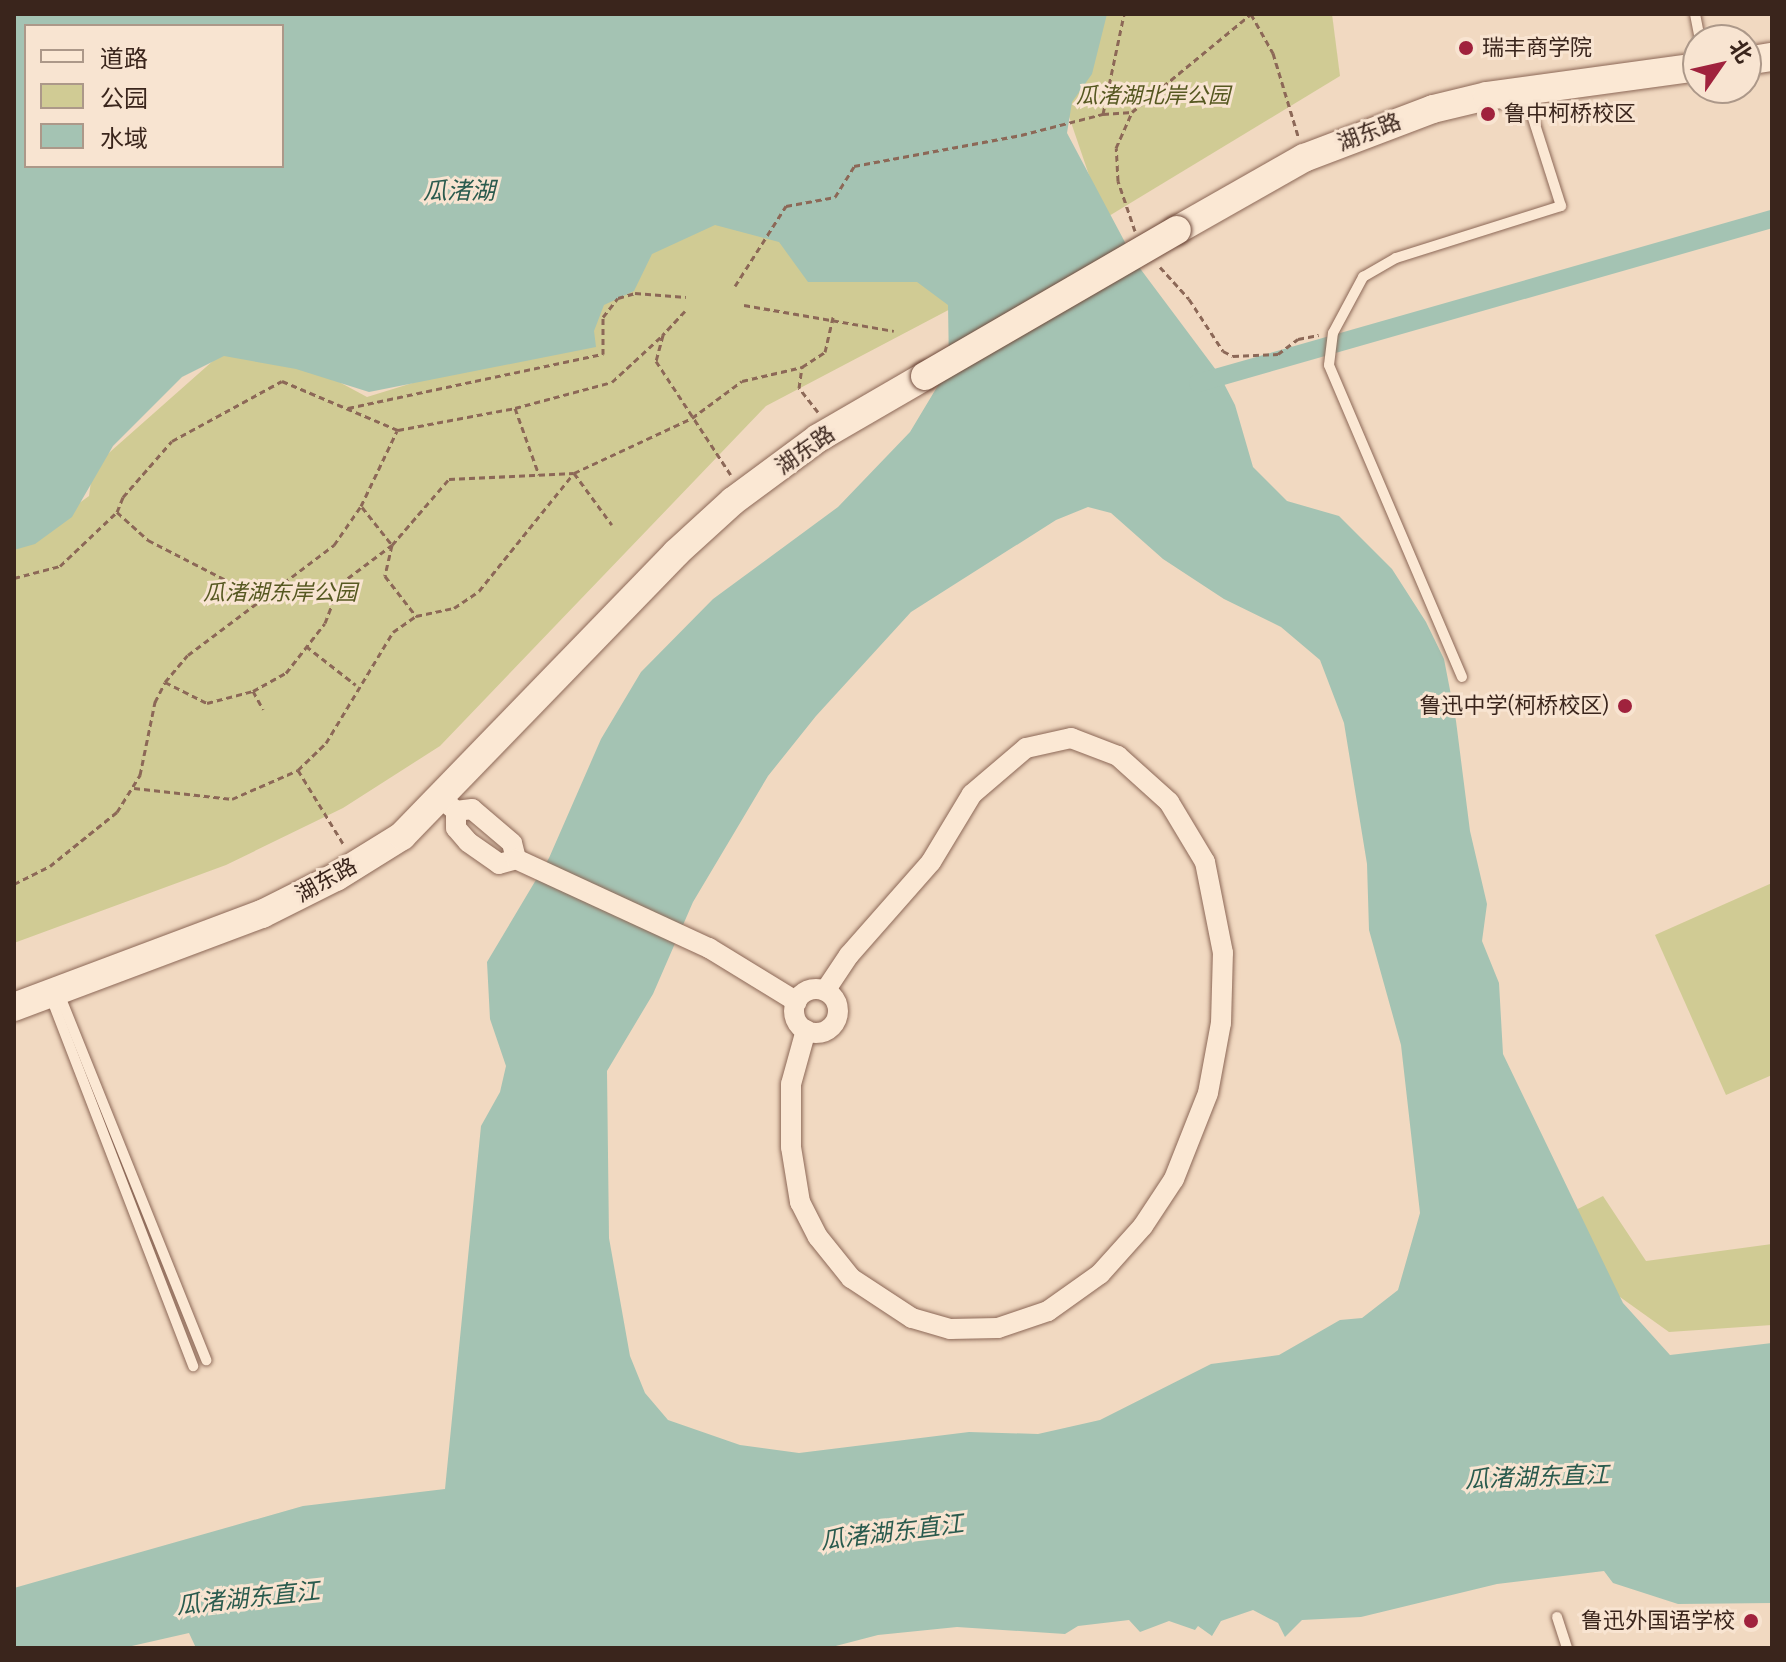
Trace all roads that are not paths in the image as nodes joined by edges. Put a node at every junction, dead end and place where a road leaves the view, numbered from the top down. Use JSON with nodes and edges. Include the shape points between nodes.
{"nodes":[{"id":1,"x":1682,"y":69,"type":"edge"},
{"id":2,"x":1524,"y":91,"type":"junction"},
{"id":3,"x":1462,"y":677,"type":"dead end"},
{"id":4,"x":449,"y":805,"type":"junction"},
{"id":5,"x":825,"y":991,"type":"junction"},
{"id":6,"x":54,"y":992,"type":"junction"},
{"id":7,"x":797,"y":1002,"type":"junction"},
{"id":8,"x":14,"y":1007,"type":"edge"},
{"id":9,"x":806,"y":1030,"type":"junction"},
{"id":10,"x":206,"y":1360,"type":"dead end"},
{"id":11,"x":193,"y":1366,"type":"dead end"},
{"id":12,"x":1557,"y":1617,"type":"dead end"},
{"id":13,"x":1567,"y":1648,"type":"edge"}],
"edges":[{"from":1,"to":2,"type":"street","name":"湖东路"},
{"from":2,"to":3,"type":"lane","via":[[1561,206],[1396,258],[1363,277],[1333,333],[1329,365]]},
{"from":2,"to":4,"type":"street","name":"湖东路","bridge":true,"via":[[1433,109],[1304,158],[834,430],[745,493],[676,553]]},
{"from":4,"to":6,"type":"street","name":"湖东路","via":[[356,864],[262,914]]},
{"from":4,"to":7,"type":"street","via":[[472,809],[512,843],[522,865],[709,948]]},
{"from":5,"to":7,"type":"street","via":[[811,990]]},
{"from":5,"to":9,"type":"street","via":[[835,1000],[836,1021],[820,1033]]},
{"from":5,"to":9,"type":"street","via":[[849,955],[931,862],[972,794],[1026,748],[1071,738],[1118,756],[1169,802],[1205,862],[1223,953],[1221,1023],[1208,1093],[1174,1179],[1143,1226],[1100,1274],[1048,1311],[998,1328],[950,1329],[912,1318],[851,1278],[818,1237],[800,1202],[791,1147],[791,1084]]},
{"from":6,"to":8,"type":"street","name":"湖东路"},
{"from":6,"to":10,"type":"lane"},
{"from":6,"to":11,"type":"lane"},
{"from":7,"to":9,"type":"street","via":[[796,1019]]},
{"from":12,"to":13,"type":"lane"}]}
